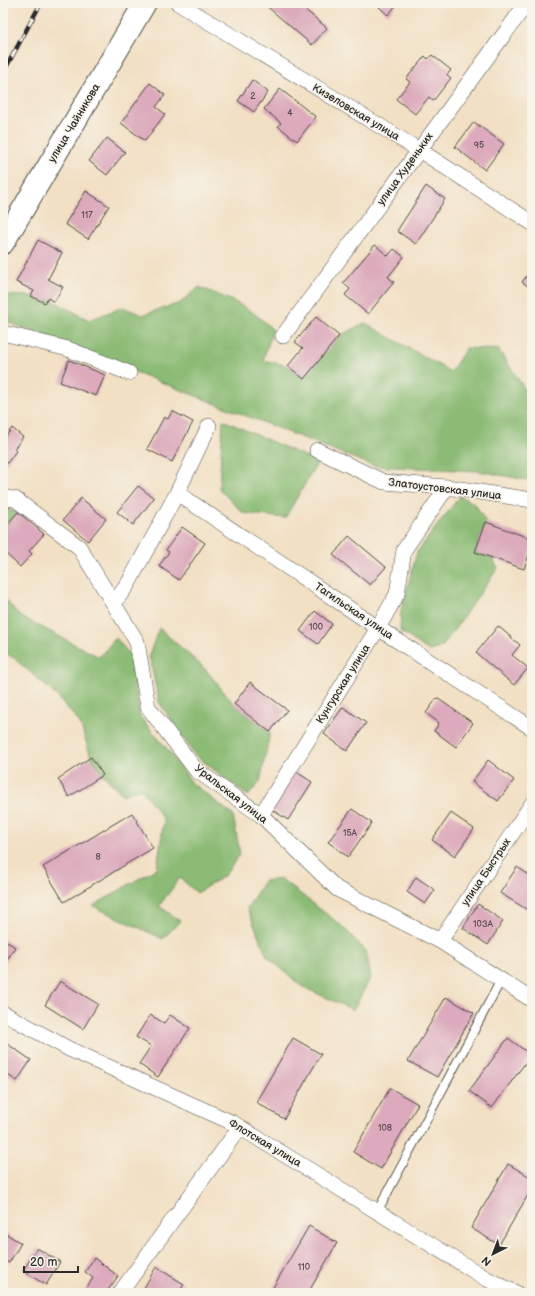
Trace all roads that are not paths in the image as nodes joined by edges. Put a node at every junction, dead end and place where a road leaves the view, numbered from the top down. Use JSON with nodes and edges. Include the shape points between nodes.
{"nodes":[{"id":1,"x":145,"y":3,"type":"edge"},
{"id":2,"x":178,"y":3,"type":"edge"},
{"id":3,"x":527,"y":3,"type":"edge"},
{"id":4,"x":419,"y":150,"type":"junction"},
{"id":5,"x":532,"y":223,"type":"edge"},
{"id":6,"x":3,"y":242,"type":"edge"},
{"id":7,"x":3,"y":333,"type":"edge"},
{"id":8,"x":284,"y":336,"type":"dead end"},
{"id":9,"x":129,"y":373,"type":"dead end"},
{"id":10,"x":209,"y":426,"type":"dead end"},
{"id":11,"x":317,"y":450,"type":"dead end"},
{"id":12,"x":447,"y":487,"type":"junction"},
{"id":13,"x":177,"y":493,"type":"junction"},
{"id":14,"x":3,"y":498,"type":"edge"},
{"id":15,"x":532,"y":500,"type":"edge"},
{"id":16,"x":114,"y":603,"type":"junction"},
{"id":17,"x":378,"y":628,"type":"junction"},
{"id":18,"x":532,"y":728,"type":"edge"},
{"id":19,"x":532,"y":804,"type":"edge"},
{"id":20,"x":261,"y":815,"type":"junction"},
{"id":21,"x":440,"y":941,"type":"junction"},
{"id":22,"x":501,"y":980,"type":"junction"},
{"id":23,"x":532,"y":1000,"type":"edge"},
{"id":24,"x":3,"y":1014,"type":"edge"},
{"id":25,"x":240,"y":1127,"type":"junction"},
{"id":26,"x":377,"y":1212,"type":"junction"},
{"id":27,"x":120,"y":1293,"type":"edge"},
{"id":28,"x":516,"y":1293,"type":"edge"}],
"edges":[{"from":1,"to":6,"type":"street","name":"улица Чайникова"},
{"from":2,"to":4,"type":"street","name":"Кизеловская улица"},
{"from":3,"to":4,"type":"street","name":"улица Худеньких"},
{"from":4,"to":5,"type":"street","name":"Кизеловская улица"},
{"from":4,"to":8,"type":"street","name":"улица Худеньких"},
{"from":7,"to":9,"type":"street","via":[[68,349]]},
{"from":10,"to":13,"type":"street"},
{"from":11,"to":12,"type":"street","name":"Златоустовская улица","via":[[384,482]]},
{"from":12,"to":15,"type":"street","name":"Златоустовская улица"},
{"from":12,"to":17,"type":"street","name":"Кунгурская улица","via":[[404,550],[397,594]]},
{"from":13,"to":16,"type":"street","via":[[128,584]]},
{"from":13,"to":17,"type":"street","name":"Тагильская улица"},
{"from":14,"to":16,"type":"street","name":"Уральская улица","via":[[15,499],[79,547]]},
{"from":16,"to":20,"type":"street","name":"Уральская улица","via":[[137,642],[148,707],[196,770]]},
{"from":17,"to":18,"type":"street","name":"Тагильская улица"},
{"from":17,"to":20,"type":"street","name":"Кунгурская улица"},
{"from":19,"to":21,"type":"street","name":"улица Быстрых"},
{"from":20,"to":21,"type":"street","name":"Уральская улица","via":[[337,889]]},
{"from":21,"to":22,"type":"street","name":"Уральская улица"},
{"from":22,"to":23,"type":"street","name":"Уральская улица"},
{"from":22,"to":26,"type":"lane"},
{"from":24,"to":25,"type":"street","name":"Флотская улица","via":[[69,1049]]},
{"from":25,"to":26,"type":"street","name":"Флотская улица"},
{"from":25,"to":27,"type":"street"},
{"from":26,"to":28,"type":"street","name":"Флотская улица","via":[[487,1279]]}]}
